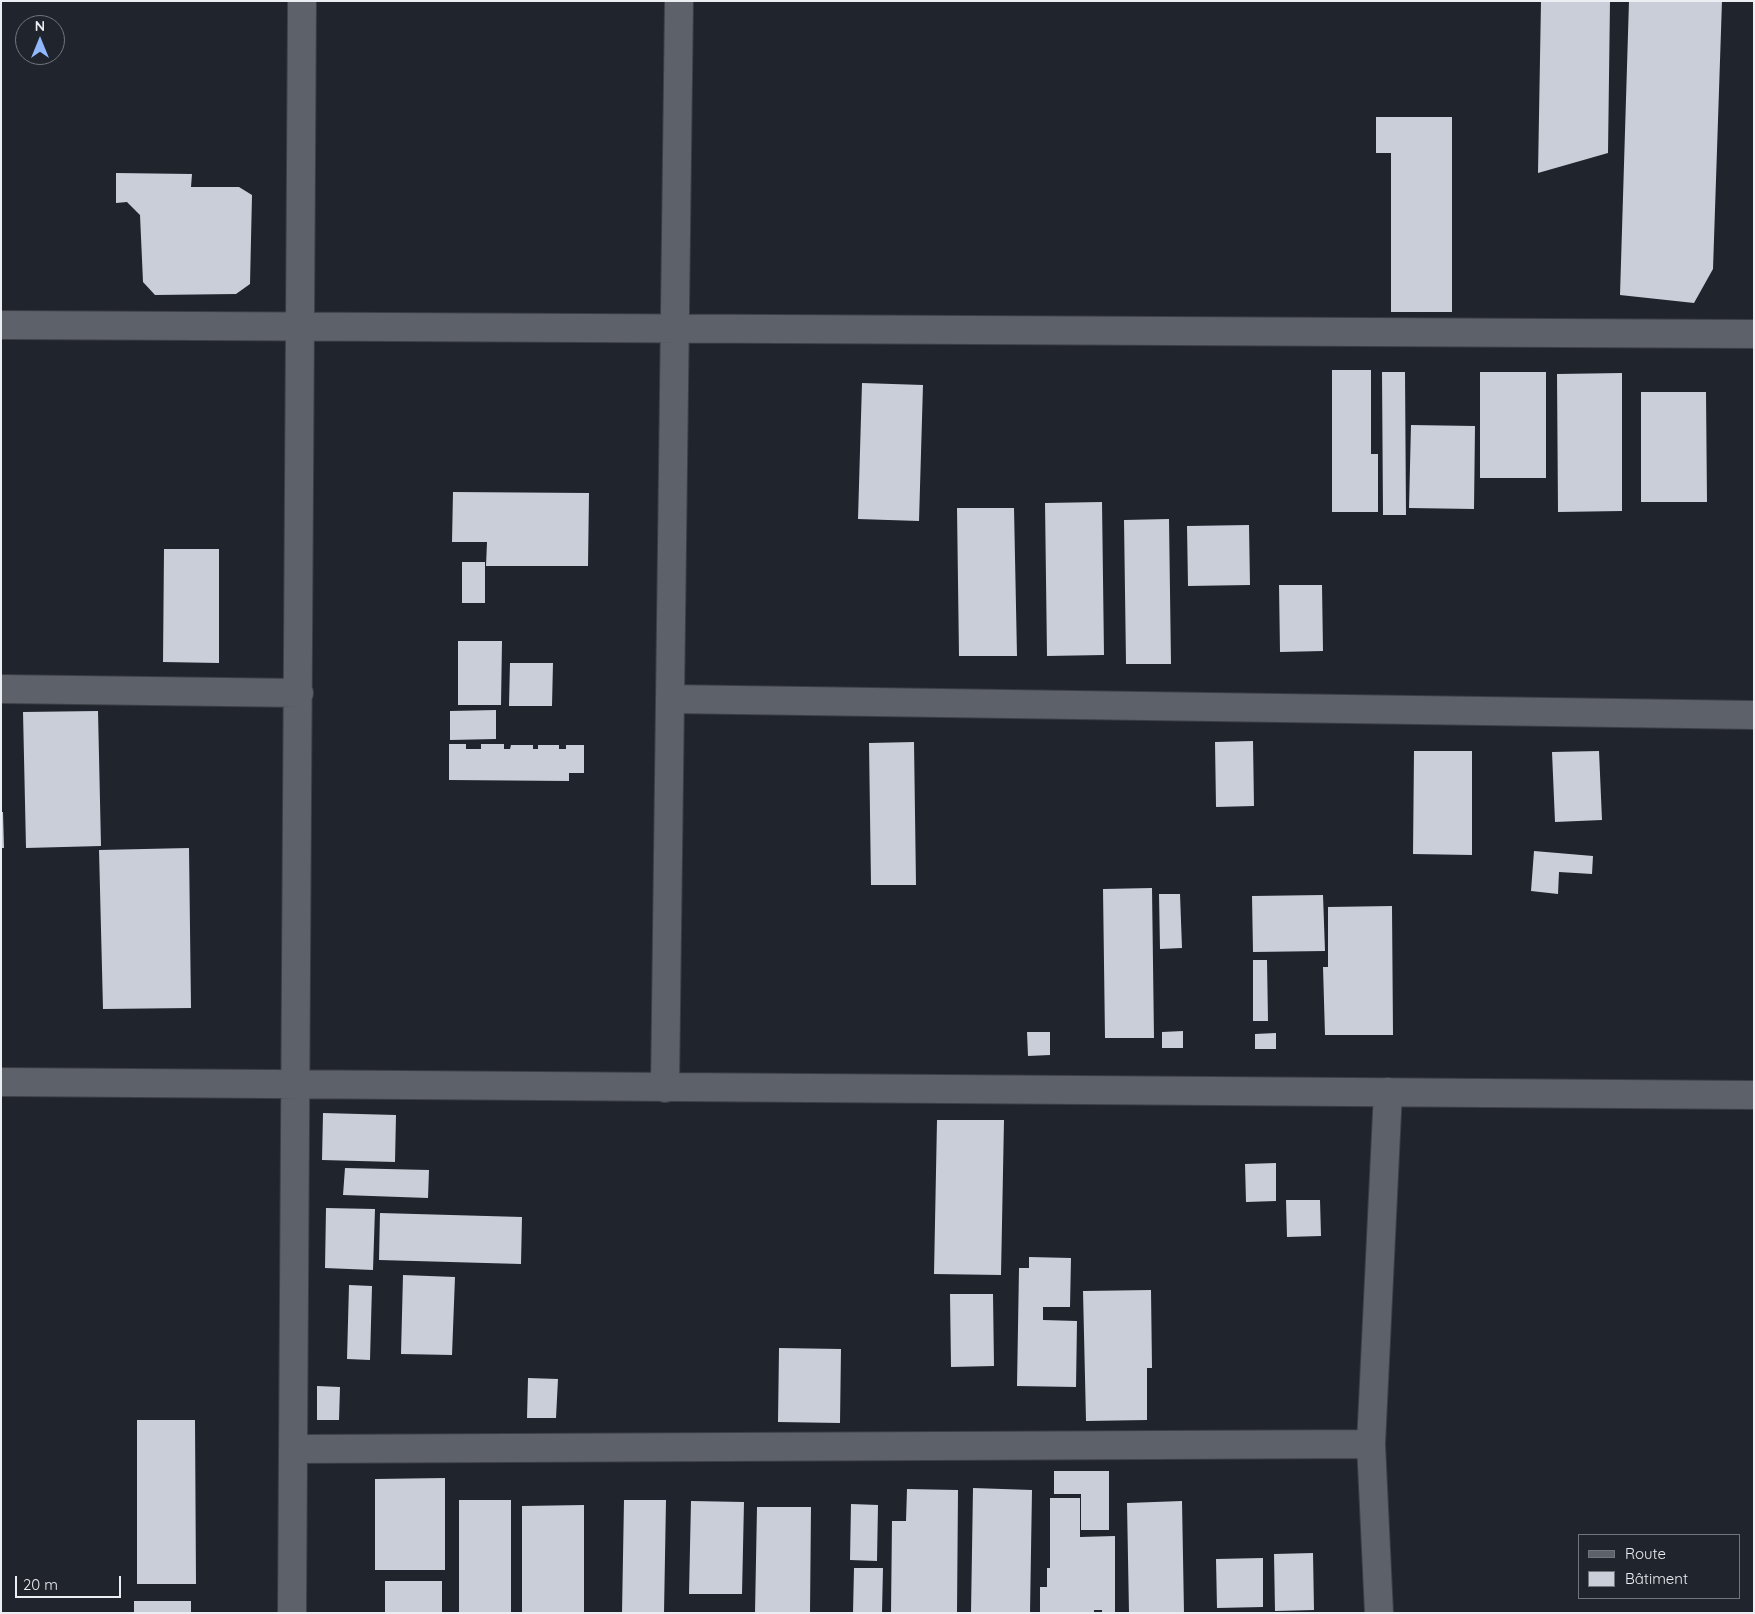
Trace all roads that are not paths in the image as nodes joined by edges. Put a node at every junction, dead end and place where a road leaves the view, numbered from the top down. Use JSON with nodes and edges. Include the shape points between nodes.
{"nodes":[{"id":1,"x":302,"y":1,"type":"edge"},
{"id":2,"x":679,"y":1,"type":"edge"},
{"id":3,"x":1,"y":326,"type":"edge"},
{"id":4,"x":301,"y":327,"type":"junction"},
{"id":5,"x":675,"y":329,"type":"junction"},
{"id":6,"x":1754,"y":334,"type":"edge"},
{"id":7,"x":1,"y":689,"type":"edge"},
{"id":8,"x":299,"y":693,"type":"junction"},
{"id":9,"x":670,"y":699,"type":"junction"},
{"id":10,"x":1754,"y":715,"type":"edge"},
{"id":11,"x":1,"y":1082,"type":"edge"},
{"id":12,"x":296,"y":1084,"type":"junction"},
{"id":13,"x":665,"y":1088,"type":"junction"},
{"id":14,"x":1388,"y":1092,"type":"junction"},
{"id":15,"x":1754,"y":1095,"type":"edge"},
{"id":16,"x":1370,"y":1444,"type":"junction"},
{"id":17,"x":293,"y":1449,"type":"junction"},
{"id":18,"x":292,"y":1613,"type":"edge"},
{"id":19,"x":1379,"y":1613,"type":"edge"}],
"edges":[{"from":1,"to":4,"type":"street"},
{"from":2,"to":5,"type":"street"},
{"from":3,"to":4,"type":"street"},
{"from":4,"to":5,"type":"street"},
{"from":4,"to":8,"type":"street"},
{"from":5,"to":6,"type":"street"},
{"from":5,"to":9,"type":"street"},
{"from":7,"to":8,"type":"street"},
{"from":8,"to":12,"type":"street"},
{"from":9,"to":10,"type":"street"},
{"from":9,"to":13,"type":"street"},
{"from":11,"to":12,"type":"street"},
{"from":12,"to":13,"type":"street"},
{"from":12,"to":17,"type":"street"},
{"from":13,"to":14,"type":"street"},
{"from":14,"to":15,"type":"street"},
{"from":14,"to":16,"type":"street"},
{"from":16,"to":17,"type":"street"},
{"from":16,"to":19,"type":"street"},
{"from":17,"to":18,"type":"street"}]}
